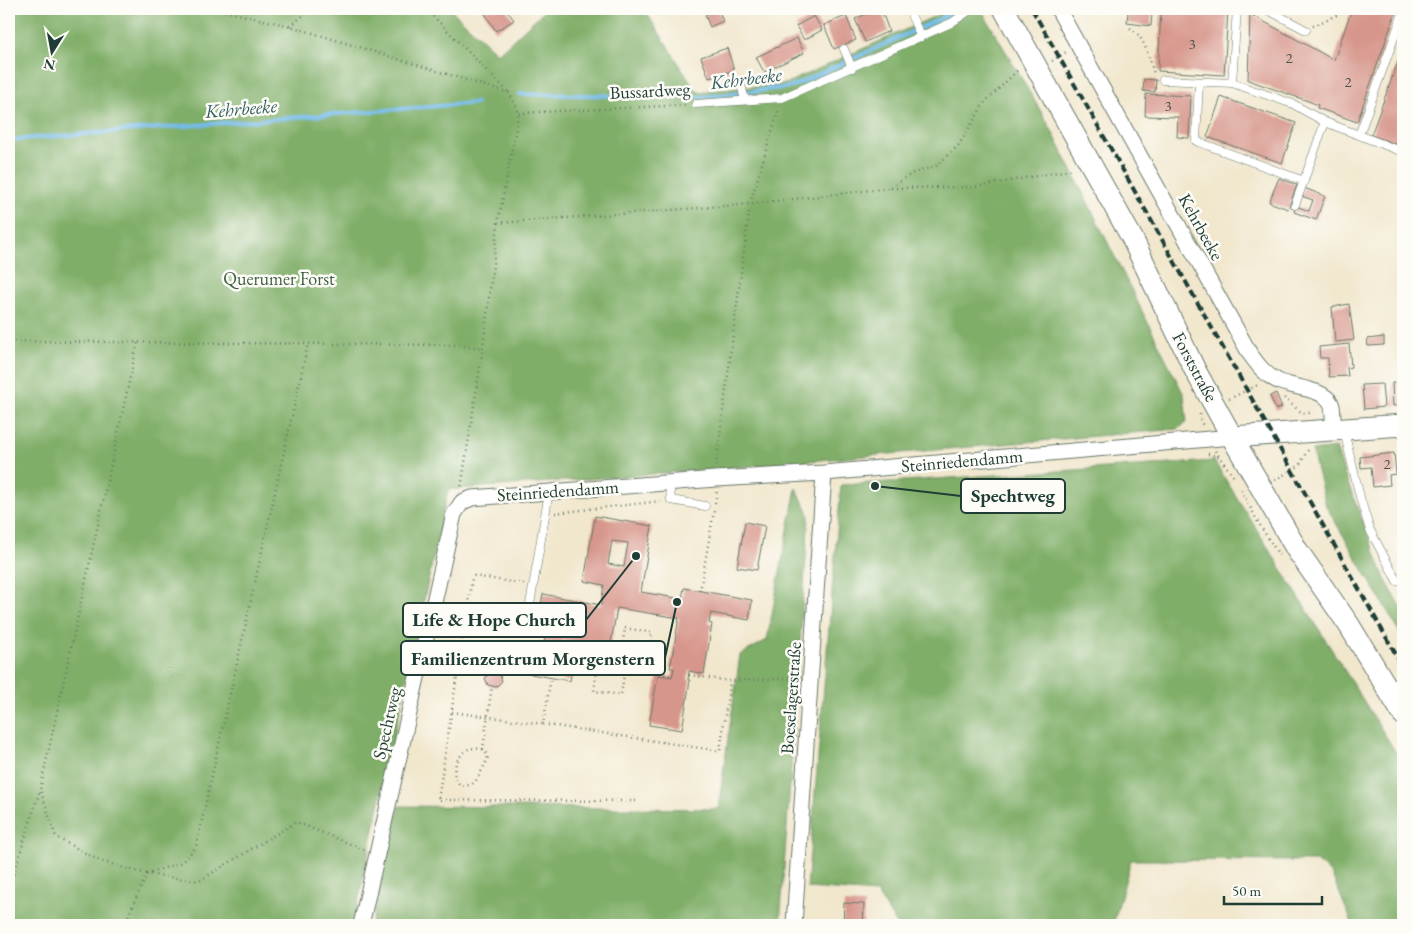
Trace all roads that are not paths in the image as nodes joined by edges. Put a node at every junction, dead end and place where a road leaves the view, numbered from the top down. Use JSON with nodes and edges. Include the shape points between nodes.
{"nodes":[{"id":1,"x":972,"y":9,"type":"edge"},
{"id":2,"x":1004,"y":9,"type":"edge"},
{"id":3,"x":1058,"y":9,"type":"edge"},
{"id":4,"x":1237,"y":9,"type":"edge"},
{"id":5,"x":1266,"y":9,"type":"edge"},
{"id":6,"x":1403,"y":13,"type":"edge"},
{"id":7,"x":912,"y":17,"type":"dead end"},
{"id":8,"x":1306,"y":30,"type":"road end"},
{"id":9,"x":921,"y":36,"type":"junction"},
{"id":10,"x":844,"y":49,"type":"dead end"},
{"id":11,"x":852,"y":68,"type":"junction"},
{"id":12,"x":1163,"y":80,"type":"road end"},
{"id":13,"x":740,"y":81,"type":"dead end"},
{"id":14,"x":1199,"y":82,"type":"junction"},
{"id":15,"x":1232,"y":83,"type":"junction"},
{"id":16,"x":745,"y":100,"type":"junction"},
{"id":17,"x":696,"y":104,"type":"road end"},
{"id":18,"x":1325,"y":122,"type":"junction"},
{"id":19,"x":1359,"y":136,"type":"junction"},
{"id":20,"x":1403,"y":152,"type":"edge"},
{"id":21,"x":1304,"y":181,"type":"junction"},
{"id":22,"x":1295,"y":206,"type":"dead end"},
{"id":23,"x":1336,"y":424,"type":"junction"},
{"id":24,"x":1403,"y":425,"type":"edge"},
{"id":25,"x":1232,"y":437,"type":"junction"},
{"id":26,"x":824,"y":473,"type":"junction"},
{"id":27,"x":669,"y":482,"type":"junction"},
{"id":28,"x":549,"y":492,"type":"junction"},
{"id":29,"x":462,"y":502,"type":"joint"},
{"id":30,"x":704,"y":506,"type":"dead end"},
{"id":31,"x":1397,"y":581,"type":"dead end"},
{"id":32,"x":525,"y":634,"type":"dead end"},
{"id":33,"x":1403,"y":714,"type":"edge"},
{"id":34,"x":361,"y":925,"type":"edge"},
{"id":35,"x":794,"y":925,"type":"edge"}],
"edges":[{"from":1,"to":9,"type":"lane","name":"Bussardweg","via":[[951,23]]},
{"from":2,"to":25,"type":"main road","name":"Forststraße","via":[[1132,238]]},
{"from":3,"to":23,"type":"street","name":"Kehrbeeke","via":[[1256,362],[1277,381],[1323,395],[1331,403]]},
{"from":4,"to":15,"type":"lane"},
{"from":5,"to":8,"type":"lane"},
{"from":6,"to":19,"type":"lane"},
{"from":7,"to":9,"type":"lane"},
{"from":9,"to":11,"type":"lane","name":"Bussardweg"},
{"from":10,"to":11,"type":"lane"},
{"from":11,"to":16,"type":"lane","name":"Bussardweg","via":[[782,98]]},
{"from":12,"to":14,"type":"lane"},
{"from":13,"to":16,"type":"lane"},
{"from":14,"to":15,"type":"lane"},
{"from":14,"to":21,"type":"lane","via":[[1196,141]]},
{"from":15,"to":18,"type":"lane","via":[[1293,104]]},
{"from":16,"to":17,"type":"lane","name":"Bussardweg"},
{"from":18,"to":19,"type":"lane"},
{"from":18,"to":21,"type":"lane"},
{"from":19,"to":20,"type":"lane"},
{"from":21,"to":22,"type":"lane"},
{"from":23,"to":24,"type":"main road","name":"Steinriedendamm"},
{"from":23,"to":25,"type":"main road","name":"Steinriedendamm"},
{"from":23,"to":31,"type":"lane","via":[[1370,530]]},
{"from":25,"to":26,"type":"street","name":"Steinriedendamm"},
{"from":25,"to":33,"type":"main road","name":"Forststraße","via":[[1251,488],[1350,625]]},
{"from":26,"to":27,"type":"street","name":"Steinriedendamm"},
{"from":26,"to":35,"type":"street","name":"Boeselagerstraße"},
{"from":27,"to":28,"type":"street","name":"Steinriedendamm"},
{"from":27,"to":30,"type":"lane","via":[[671,500]]},
{"from":28,"to":29,"type":"street","name":"Steinriedendamm","via":[[472,498]]},
{"from":28,"to":32,"type":"lane"},
{"from":29,"to":34,"type":"street","name":"Spechtweg","via":[[454,514]]}]}
